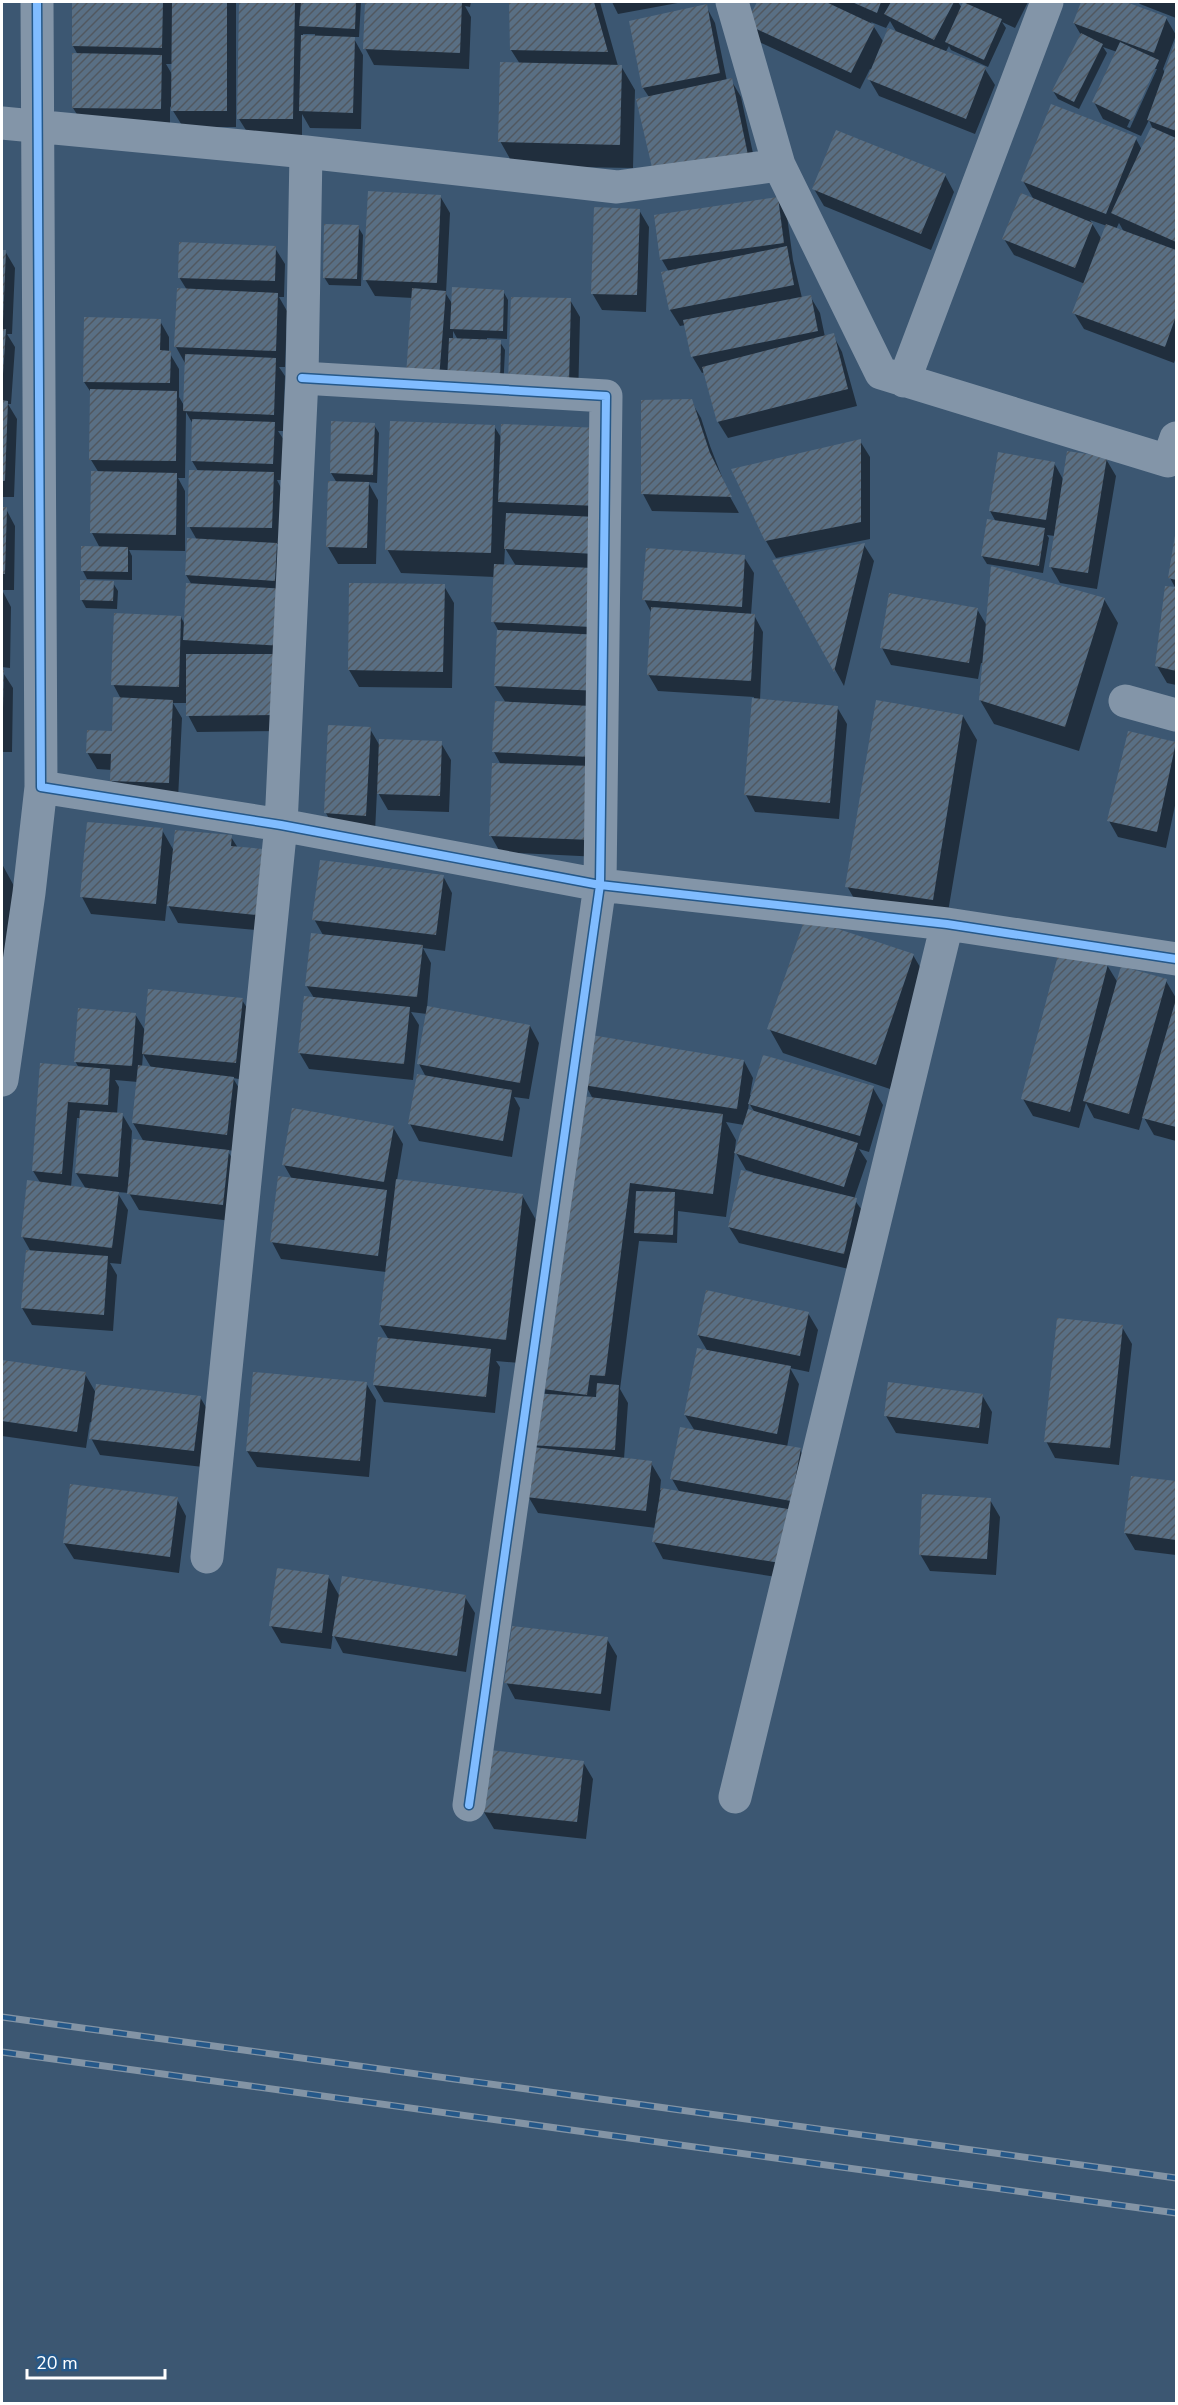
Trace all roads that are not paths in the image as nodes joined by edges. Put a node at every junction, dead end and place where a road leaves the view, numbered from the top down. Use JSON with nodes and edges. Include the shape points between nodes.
{"nodes":[{"id":1,"x":37,"y":2,"type":"edge"},
{"id":2,"x":732,"y":2,"type":"edge"},
{"id":3,"x":1047,"y":2,"type":"edge"},
{"id":4,"x":2,"y":123,"type":"edge"},
{"id":5,"x":37,"y":125,"type":"junction"},
{"id":6,"x":306,"y":152,"type":"junction"},
{"id":7,"x":778,"y":165,"type":"junction"},
{"id":8,"x":302,"y":378,"type":"junction"},
{"id":9,"x":904,"y":381,"type":"junction"},
{"id":10,"x":1176,"y":438,"type":"edge"},
{"id":11,"x":1125,"y":701,"type":"dead end"},
{"id":12,"x":1176,"y":716,"type":"edge"},
{"id":13,"x":41,"y":787,"type":"junction"},
{"id":14,"x":281,"y":825,"type":"junction"},
{"id":15,"x":600,"y":885,"type":"junction"},
{"id":16,"x":947,"y":924,"type":"junction"},
{"id":17,"x":1176,"y":959,"type":"edge"},
{"id":18,"x":2,"y":1080,"type":"edge"},
{"id":19,"x":207,"y":1557,"type":"dead end"},
{"id":20,"x":735,"y":1797,"type":"dead end"},
{"id":21,"x":469,"y":1805,"type":"dead end"}],
"edges":[{"from":1,"to":5,"type":"street"},
{"from":2,"to":7,"type":"street"},
{"from":3,"to":9,"type":"street"},
{"from":4,"to":5,"type":"street"},
{"from":5,"to":6,"type":"street"},
{"from":5,"to":13,"type":"street"},
{"from":6,"to":7,"type":"street","via":[[617,187]]},
{"from":6,"to":8,"type":"street"},
{"from":7,"to":9,"type":"street","via":[[880,373]]},
{"from":8,"to":14,"type":"street"},
{"from":8,"to":15,"type":"street","via":[[606,396]]},
{"from":9,"to":10,"type":"street","via":[[1168,461]]},
{"from":11,"to":12,"type":"street"},
{"from":13,"to":14,"type":"street"},
{"from":13,"to":18,"type":"street"},
{"from":14,"to":15,"type":"street"},
{"from":14,"to":19,"type":"street"},
{"from":15,"to":16,"type":"street"},
{"from":15,"to":21,"type":"street"},
{"from":16,"to":17,"type":"street"},
{"from":16,"to":20,"type":"street"}]}
